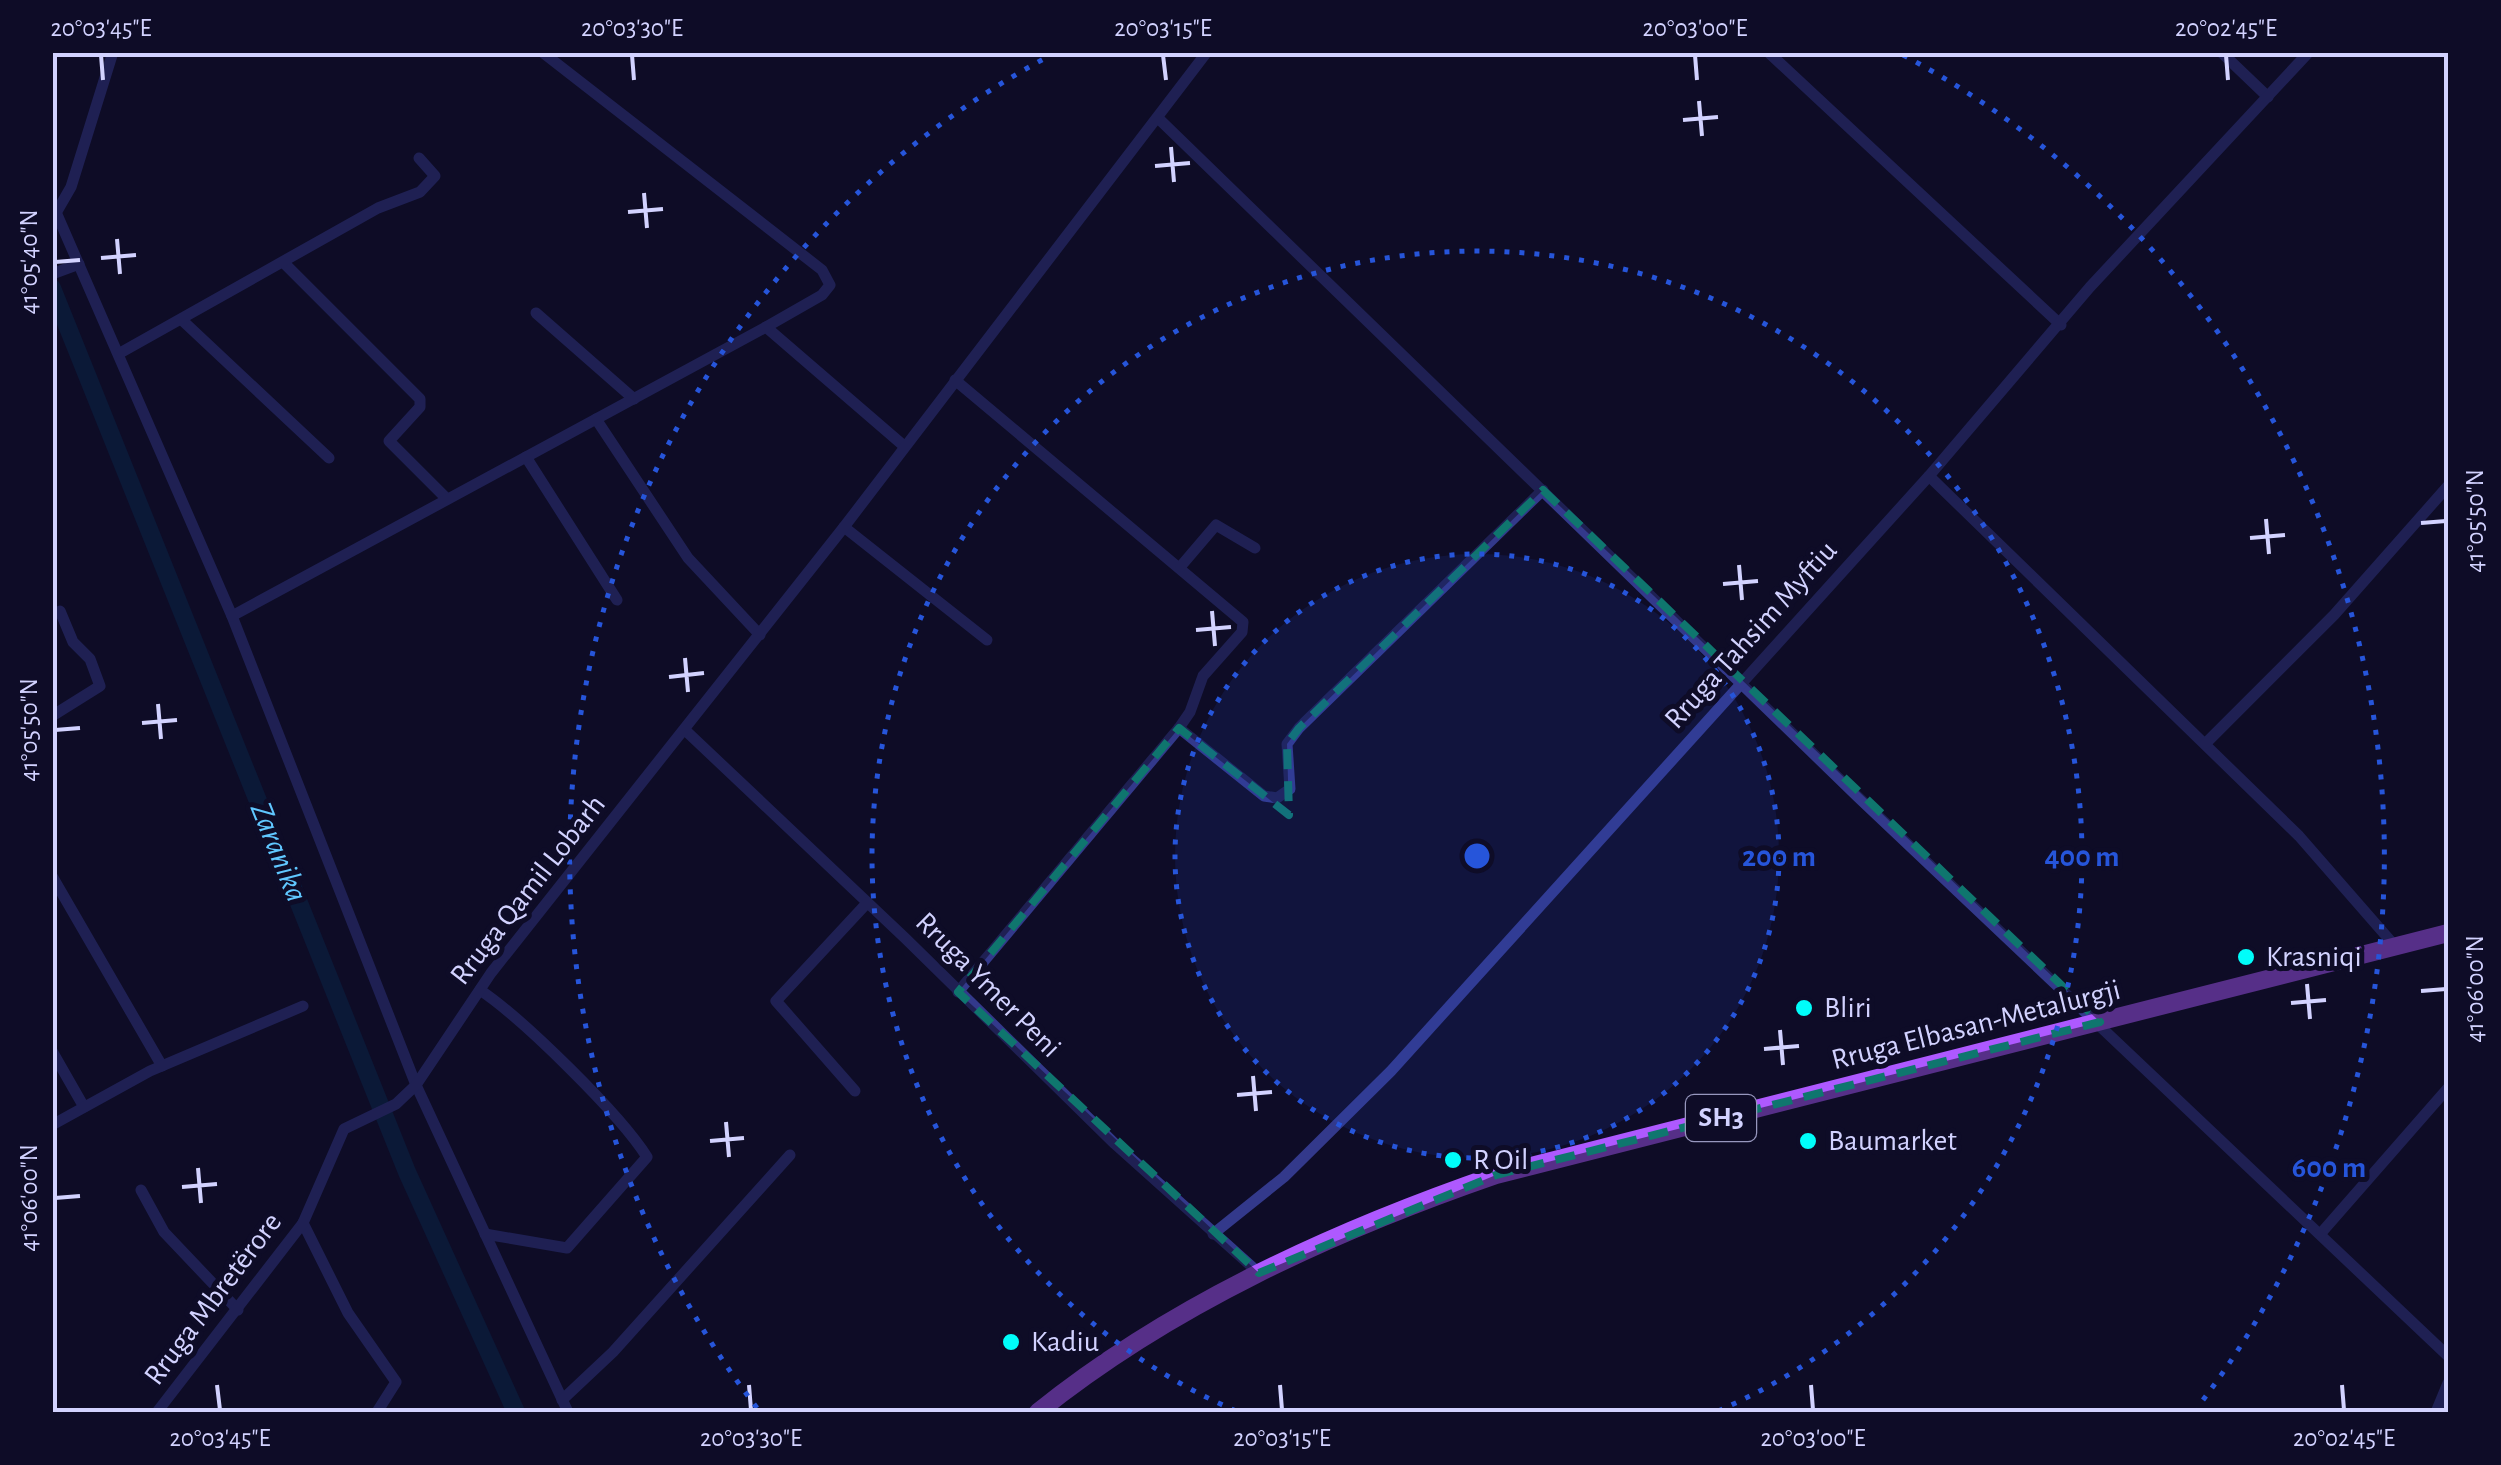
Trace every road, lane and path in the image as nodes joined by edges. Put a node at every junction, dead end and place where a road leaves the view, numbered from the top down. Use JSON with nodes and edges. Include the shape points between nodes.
{"nodes":[{"id":1,"x":114,"y":52,"type":"edge"},
{"id":2,"x":542,"y":52,"type":"edge"},
{"id":3,"x":1208,"y":52,"type":"edge"},
{"id":4,"x":1768,"y":52,"type":"edge"},
{"id":5,"x":2221,"y":52,"type":"edge"},
{"id":6,"x":2309,"y":52,"type":"edge"},
{"id":7,"x":2268,"y":97,"type":"junction"},
{"id":8,"x":1158,"y":119,"type":"junction"},
{"id":9,"x":419,"y":158,"type":"dead end"},
{"id":10,"x":54,"y":208,"type":"edge"},
{"id":11,"x":79,"y":264,"type":"junction"},
{"id":12,"x":286,"y":264,"type":"junction"},
{"id":13,"x":57,"y":272,"type":"edge"},
{"id":14,"x":536,"y":313,"type":"dead end"},
{"id":15,"x":183,"y":321,"type":"junction"},
{"id":16,"x":2060,"y":325,"type":"junction"},
{"id":17,"x":766,"y":327,"type":"junction"},
{"id":18,"x":120,"y":353,"type":"junction"},
{"id":19,"x":954,"y":380,"type":"junction"},
{"id":20,"x":634,"y":399,"type":"junction"},
{"id":21,"x":596,"y":419,"type":"junction"},
{"id":22,"x":904,"y":446,"type":"junction"},
{"id":23,"x":329,"y":458,"type":"dead end"},
{"id":24,"x":526,"y":458,"type":"junction"},
{"id":25,"x":1929,"y":476,"type":"junction"},
{"id":26,"x":2448,"y":486,"type":"edge"},
{"id":27,"x":1544,"y":490,"type":"junction"},
{"id":28,"x":448,"y":499,"type":"junction"},
{"id":29,"x":844,"y":527,"type":"junction"},
{"id":30,"x":1255,"y":548,"type":"dead end"},
{"id":31,"x":1181,"y":566,"type":"junction"},
{"id":32,"x":617,"y":600,"type":"dead end"},
{"id":33,"x":60,"y":611,"type":"dead end"},
{"id":34,"x":232,"y":616,"type":"junction"},
{"id":35,"x":760,"y":634,"type":"junction"},
{"id":36,"x":987,"y":640,"type":"dead end"},
{"id":37,"x":1742,"y":683,"type":"junction"},
{"id":38,"x":52,"y":716,"type":"edge"},
{"id":39,"x":1179,"y":728,"type":"junction"},
{"id":40,"x":685,"y":730,"type":"junction"},
{"id":41,"x":2206,"y":743,"type":"junction"},
{"id":42,"x":52,"y":876,"type":"edge"},
{"id":43,"x":867,"y":903,"type":"junction"},
{"id":44,"x":2448,"y":933,"type":"edge"},
{"id":45,"x":2395,"y":946,"type":"junction"},
{"id":46,"x":480,"y":990,"type":"junction"},
{"id":47,"x":958,"y":992,"type":"junction"},
{"id":48,"x":303,"y":1006,"type":"dead end"},
{"id":49,"x":2100,"y":1022,"type":"junction"},
{"id":50,"x":52,"y":1051,"type":"edge"},
{"id":51,"x":162,"y":1066,"type":"junction"},
{"id":52,"x":416,"y":1084,"type":"junction"},
{"id":53,"x":2448,"y":1088,"type":"edge"},
{"id":54,"x":855,"y":1092,"type":"dead end"},
{"id":55,"x":84,"y":1107,"type":"junction"},
{"id":56,"x":52,"y":1125,"type":"edge"},
{"id":57,"x":790,"y":1155,"type":"dead end"},
{"id":58,"x":141,"y":1190,"type":"dead end"},
{"id":59,"x":304,"y":1223,"type":"junction"},
{"id":60,"x":2322,"y":1232,"type":"junction"},
{"id":61,"x":485,"y":1234,"type":"junction"},
{"id":62,"x":1213,"y":1234,"type":"junction"},
{"id":63,"x":1259,"y":1273,"type":"junction"},
{"id":64,"x":238,"y":1310,"type":"junction"},
{"id":65,"x":2448,"y":1356,"type":"edge"},
{"id":66,"x":2448,"y":1383,"type":"edge"},
{"id":67,"x":565,"y":1406,"type":"edge"},
{"id":68,"x":158,"y":1412,"type":"edge"},
{"id":69,"x":377,"y":1412,"type":"edge"},
{"id":70,"x":1038,"y":1412,"type":"edge"},
{"id":71,"x":2436,"y":1412,"type":"edge"}],
"edges":[{"from":1,"to":10,"type":"street","via":[[71,187]]},
{"from":2,"to":17,"type":"street","via":[[828,276],[822,295]]},
{"from":3,"to":8,"type":"street","name":"Rruga Qamil Lobarh"},
{"from":4,"to":16,"type":"street"},
{"from":5,"to":7,"type":"street"},
{"from":6,"to":7,"type":"street","name":"Rruga Tahsim Myftiu"},
{"from":7,"to":16,"type":"street","name":"Rruga Tahsim Myftiu"},
{"from":8,"to":19,"type":"street","name":"Rruga Qamil Lobarh"},
{"from":8,"to":27,"type":"street"},
{"from":9,"to":12,"type":"street","via":[[435,176],[433,183]]},
{"from":10,"to":11,"type":"street"},
{"from":11,"to":13,"type":"street"},
{"from":11,"to":18,"type":"street"},
{"from":12,"to":15,"type":"street"},
{"from":12,"to":28,"type":"street","via":[[420,398],[420,407],[389,442]]},
{"from":14,"to":20,"type":"street"},
{"from":15,"to":18,"type":"street"},
{"from":15,"to":23,"type":"street"},
{"from":16,"to":25,"type":"street","name":"Rruga Tahsim Myftiu"},
{"from":17,"to":20,"type":"street"},
{"from":17,"to":22,"type":"street"},
{"from":18,"to":34,"type":"street"},
{"from":19,"to":22,"type":"street","name":"Rruga Qamil Lobarh"},
{"from":19,"to":31,"type":"street"},
{"from":20,"to":21,"type":"street"},
{"from":21,"to":24,"type":"street"},
{"from":21,"to":35,"type":"street","via":[[688,558]]},
{"from":22,"to":29,"type":"street","name":"Rruga Qamil Lobarh"},
{"from":24,"to":28,"type":"street"},
{"from":24,"to":32,"type":"street"},
{"from":25,"to":37,"type":"street","name":"Rruga Tahsim Myftiu"},
{"from":25,"to":41,"type":"street"},
{"from":26,"to":41,"type":"street","via":[[2334,615]]},
{"from":27,"to":37,"type":"street"},
{"from":27,"to":39,"type":"street","via":[[1298,728],[1287,744],[1290,789],[1276,798],[1264,796]]},
{"from":28,"to":34,"type":"street"},
{"from":29,"to":35,"type":"street","name":"Rruga Qamil Lobarh"},
{"from":29,"to":36,"type":"street"},
{"from":30,"to":31,"type":"street","via":[[1216,525]]},
{"from":31,"to":39,"type":"street","via":[[1236,613],[1242,632],[1202,676]]},
{"from":33,"to":38,"type":"street","via":[[100,686]]},
{"from":34,"to":52,"type":"street"},
{"from":35,"to":40,"type":"street","name":"Rruga Qamil Lobarh"},
{"from":37,"to":49,"type":"street"},
{"from":37,"to":62,"type":"street","name":"Rruga Tahsim Myftiu","via":[[1337,1127]]},
{"from":39,"to":47,"type":"street"},
{"from":40,"to":43,"type":"street","name":"Rruga Ymer Peni"},
{"from":40,"to":46,"type":"street","name":"Rruga Qamil Lobarh"},
{"from":41,"to":45,"type":"street"},
{"from":42,"to":51,"type":"street"},
{"from":43,"to":47,"type":"street","name":"Rruga Ymer Peni"},
{"from":43,"to":54,"type":"street","via":[[776,1001]]},
{"from":44,"to":45,"type":"main road","name":"Rruga Elbasan-Metalurgji","number":"SH3"},
{"from":45,"to":49,"type":"main road","name":"Rruga Elbasan-Metalurgji","number":"SH3"},
{"from":46,"to":52,"type":"street","name":"Rruga Qamil Lobarh"},
{"from":46,"to":61,"type":"street","via":[[568,1070],[647,1157],[567,1248]]},
{"from":47,"to":62,"type":"street","name":"Rruga Ymer Peni"},
{"from":48,"to":51,"type":"street"},
{"from":49,"to":60,"type":"street"},
{"from":49,"to":63,"type":"main road","name":"Rruga Elbasan-Metalurgji","number":"SH3","via":[[1496,1175]]},
{"from":50,"to":55,"type":"street"},
{"from":51,"to":55,"type":"street"},
{"from":52,"to":59,"type":"street","name":"Rruga Mbretërore","via":[[396,1104],[344,1130]]},
{"from":52,"to":61,"type":"street"},
{"from":53,"to":60,"type":"street"},
{"from":55,"to":56,"type":"street"},
{"from":57,"to":67,"type":"street"},
{"from":58,"to":64,"type":"street","via":[[164,1232]]},
{"from":59,"to":64,"type":"street","name":"Rruga Mbretërore"},
{"from":59,"to":69,"type":"street","via":[[348,1313],[396,1382]]},
{"from":60,"to":65,"type":"street"},
{"from":61,"to":67,"type":"street"},
{"from":62,"to":63,"type":"street","name":"Rruga Ymer Peni"},
{"from":63,"to":70,"type":"main road","name":"Rruga Elbasan-Metalurgji","number":"SH3","via":[[1088,1372]]},
{"from":64,"to":68,"type":"street","name":"Rruga Mbretërore"},
{"from":66,"to":71,"type":"street"}]}
